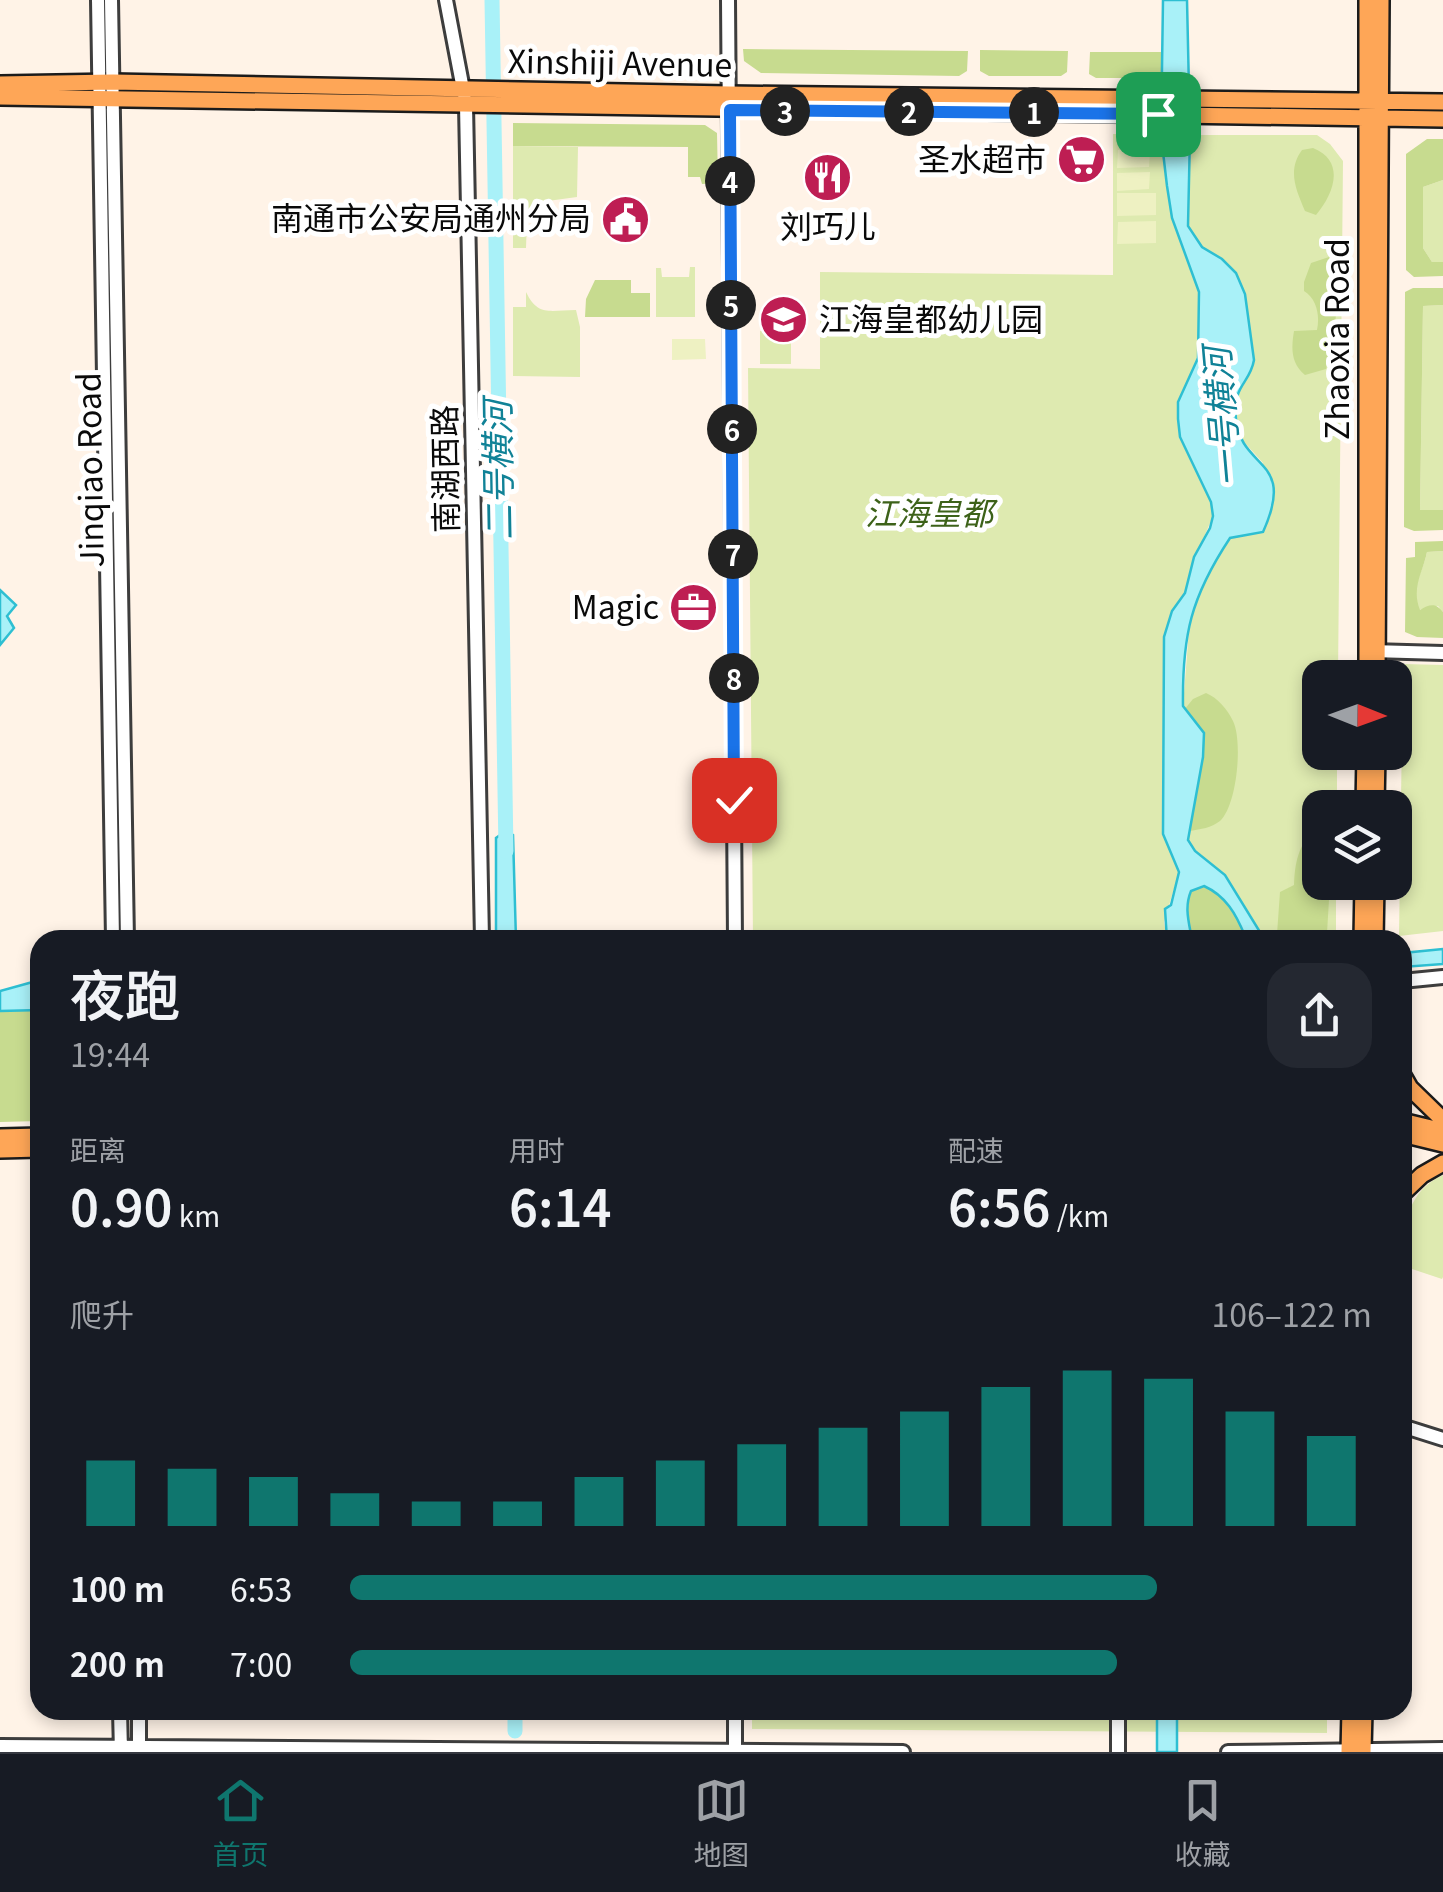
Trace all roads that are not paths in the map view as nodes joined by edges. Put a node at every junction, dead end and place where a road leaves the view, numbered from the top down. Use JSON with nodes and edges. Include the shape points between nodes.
{"nodes":[{"id":1,"x":98,"y":0,"type":"edge"},
{"id":2,"x":111,"y":0,"type":"edge"},
{"id":3,"x":446,"y":0,"type":"edge"},
{"id":4,"x":728,"y":0,"type":"edge"},
{"id":5,"x":1368,"y":0,"type":"edge"},
{"id":6,"x":1382,"y":0,"type":"edge"},
{"id":7,"x":0,"y":84,"type":"edge"},
{"id":8,"x":106,"y":90,"type":"junction"},
{"id":9,"x":0,"y":96,"type":"edge"},
{"id":10,"x":465,"y":97,"type":"junction"},
{"id":11,"x":730,"y":102,"type":"junction"},
{"id":12,"x":1443,"y":102,"type":"edge"},
{"id":13,"x":1373,"y":110,"type":"junction"},
{"id":14,"x":1443,"y":119,"type":"edge"},
{"id":15,"x":1372,"y":651,"type":"junction"},
{"id":16,"x":1443,"y":652,"type":"edge"},
{"id":17,"x":1370,"y":660,"type":"edge"},
{"id":18,"x":1374,"y":660,"type":"edge"},
{"id":19,"x":722,"y":777,"type":"dead end"},
{"id":20,"x":704,"y":782,"type":"dead end"},
{"id":21,"x":1363,"y":900,"type":"edge"},
{"id":22,"x":1376,"y":900,"type":"edge"},
{"id":23,"x":113,"y":930,"type":"edge"},
{"id":24,"x":127,"y":930,"type":"edge"},
{"id":25,"x":482,"y":930,"type":"edge"},
{"id":26,"x":735,"y":930,"type":"edge"},
{"id":27,"x":1362,"y":930,"type":"edge"},
{"id":28,"x":1376,"y":930,"type":"edge"},
{"id":29,"x":1443,"y":977,"type":"edge"},
{"id":30,"x":1412,"y":979,"type":"edge"},
{"id":31,"x":1412,"y":1090,"type":"edge"},
{"id":32,"x":1443,"y":1120,"type":"edge"},
{"id":33,"x":1412,"y":1123,"type":"edge"},
{"id":34,"x":1443,"y":1131,"type":"edge"},
{"id":35,"x":30,"y":1136,"type":"edge"},
{"id":36,"x":1412,"y":1136,"type":"edge"},
{"id":37,"x":0,"y":1137,"type":"edge"},
{"id":38,"x":1443,"y":1144,"type":"edge"},
{"id":39,"x":30,"y":1149,"type":"edge"},
{"id":40,"x":0,"y":1150,"type":"edge"},
{"id":41,"x":1443,"y":1163,"type":"edge"},
{"id":42,"x":1412,"y":1184,"type":"edge"},
{"id":43,"x":1412,"y":1429,"type":"edge"},
{"id":44,"x":1443,"y":1439,"type":"edge"},
{"id":45,"x":120,"y":1720,"type":"edge"},
{"id":46,"x":138,"y":1720,"type":"edge"},
{"id":47,"x":735,"y":1720,"type":"edge"},
{"id":48,"x":1118,"y":1720,"type":"edge"},
{"id":49,"x":1351,"y":1720,"type":"edge"},
{"id":50,"x":1362,"y":1720,"type":"edge"},
{"id":51,"x":0,"y":1746,"type":"edge"},
{"id":52,"x":1443,"y":1749,"type":"edge"},
{"id":53,"x":139,"y":1750,"type":"edge"},
{"id":54,"x":502,"y":1750,"type":"edge"},
{"id":55,"x":532,"y":1750,"type":"edge"},
{"id":56,"x":121,"y":1751,"type":"edge"},
{"id":57,"x":1356,"y":1751,"type":"edge"},
{"id":58,"x":735,"y":1752,"type":"edge"},
{"id":59,"x":903,"y":1752,"type":"edge"},
{"id":60,"x":1118,"y":1752,"type":"edge"},
{"id":61,"x":1228,"y":1752,"type":"edge"}],
"edges":[{"from":1,"to":8,"type":"street","name":"Jinqiao Road"},
{"from":2,"to":8,"type":"street","name":"Jinqiao Road"},
{"from":3,"to":10,"type":"street","name":"南湖西路"},
{"from":4,"to":11,"type":"street"},
{"from":5,"to":13,"type":"main road","name":"Zhaoxia Road"},
{"from":6,"to":13,"type":"main road","name":"Zhaoxia Road"},
{"from":7,"to":8,"type":"main road","name":"Xinshiji Avenue"},
{"from":8,"to":9,"type":"main road","name":"Xinshiji Avenue"},
{"from":8,"to":10,"type":"main road","name":"Xinshiji Avenue"},
{"from":8,"to":23,"type":"street","name":"Jinqiao Road"},
{"from":8,"to":24,"type":"street","name":"Jinqiao Road"},
{"from":10,"to":11,"type":"main road","name":"Xinshiji Avenue"},
{"from":10,"to":25,"type":"street","name":"南湖西路"},
{"from":11,"to":13,"type":"main road","name":"Xinshiji Avenue"},
{"from":11,"to":26,"type":"street"},
{"from":12,"to":13,"type":"main road","name":"Xinshiji Avenue"},
{"from":13,"to":14,"type":"main road","name":"Xinshiji Avenue"},
{"from":13,"to":15,"type":"main road","name":"Zhaoxia Road"},
{"from":15,"to":16,"type":"street"},
{"from":15,"to":17,"type":"main road","name":"Zhaoxia Road"},
{"from":15,"to":18,"type":"main road","name":"Zhaoxia Road"},
{"from":19,"to":20,"type":"street"},
{"from":21,"to":27,"type":"main road"},
{"from":22,"to":28,"type":"main road"},
{"from":29,"to":30,"type":"street"},
{"from":31,"to":32,"type":"main road"},
{"from":33,"to":34,"type":"main road"},
{"from":35,"to":37,"type":"main road"},
{"from":36,"to":38,"type":"main road"},
{"from":39,"to":40,"type":"main road"},
{"from":41,"to":42,"type":"main road"},
{"from":43,"to":44,"type":"street"},
{"from":45,"to":56,"type":"street"},
{"from":46,"to":53,"type":"street"},
{"from":47,"to":58,"type":"street"},
{"from":48,"to":60,"type":"street"},
{"from":49,"to":57,"type":"main road"},
{"from":50,"to":57,"type":"main road"},
{"from":51,"to":56,"type":"street"},
{"from":52,"to":57,"type":"street"},
{"from":53,"to":54,"type":"street"},
{"from":53,"to":56,"type":"street"},
{"from":54,"to":55,"type":"street"},
{"from":55,"to":58,"type":"street"},
{"from":57,"to":61,"type":"street"},
{"from":58,"to":59,"type":"street"}]}
